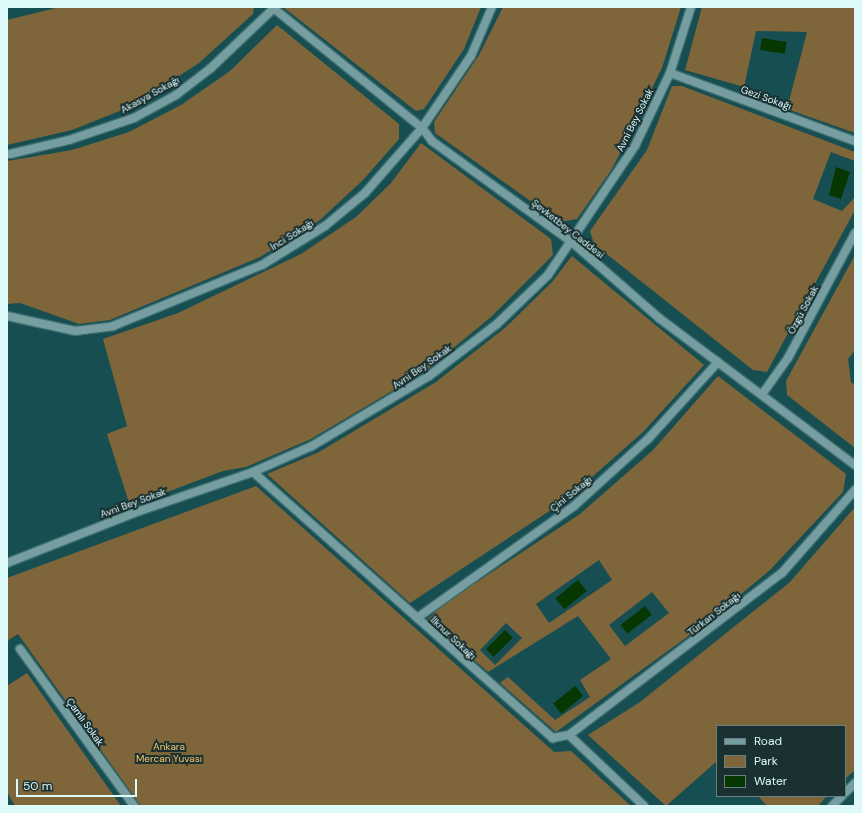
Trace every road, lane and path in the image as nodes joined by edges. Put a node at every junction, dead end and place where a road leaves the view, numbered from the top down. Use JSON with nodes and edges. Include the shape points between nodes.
{"nodes":[{"id":1,"x":492,"y":7,"type":"edge"},
{"id":2,"x":691,"y":7,"type":"edge"},
{"id":3,"x":274,"y":8,"type":"edge"},
{"id":4,"x":670,"y":73,"type":"junction"},
{"id":5,"x":422,"y":128,"type":"junction"},
{"id":6,"x":855,"y":141,"type":"edge"},
{"id":7,"x":10,"y":154,"type":"dead end"},
{"id":8,"x":855,"y":233,"type":"edge"},
{"id":9,"x":573,"y":243,"type":"junction"},
{"id":10,"x":7,"y":316,"type":"edge"},
{"id":11,"x":718,"y":362,"type":"junction"},
{"id":12,"x":763,"y":393,"type":"junction"},
{"id":13,"x":855,"y":465,"type":"edge"},
{"id":14,"x":253,"y":472,"type":"junction"},
{"id":15,"x":855,"y":490,"type":"edge"},
{"id":16,"x":7,"y":563,"type":"edge"},
{"id":17,"x":416,"y":618,"type":"junction"},
{"id":18,"x":20,"y":649,"type":"dead end"},
{"id":19,"x":569,"y":735,"type":"junction"},
{"id":20,"x":855,"y":783,"type":"edge"},
{"id":21,"x":846,"y":792,"type":"edge"},
{"id":22,"x":841,"y":797,"type":"edge"},
{"id":23,"x":134,"y":806,"type":"edge"},
{"id":24,"x":644,"y":806,"type":"edge"},
{"id":25,"x":832,"y":806,"type":"edge"}],
"edges":[{"from":1,"to":5,"type":"street","name":"İnci Sokağı","via":[[471,56]]},
{"from":2,"to":4,"type":"street","name":"Avni Bey Sokak"},
{"from":3,"to":5,"type":"street","name":"Şevketbey Caddesi"},
{"from":3,"to":7,"type":"street","name":"Akasya Sokağı","via":[[211,68],[176,95],[134,118],[69,140]]},
{"from":4,"to":6,"type":"street","name":"Gezi Sokağı"},
{"from":4,"to":9,"type":"street","name":"Avni Bey Sokak","via":[[635,146]]},
{"from":5,"to":9,"type":"street","name":"Şevketbey Caddesi","via":[[432,140]]},
{"from":5,"to":10,"type":"street","name":"İnci Sokağı","via":[[365,193],[325,226],[262,265],[113,326],[75,331]]},
{"from":8,"to":12,"type":"street","name":"Özgü Sokak","via":[[788,358]]},
{"from":9,"to":11,"type":"street","name":"Şevketbey Caddesi","via":[[659,318]]},
{"from":9,"to":14,"type":"street","name":"Avni Bey Sokak","via":[[548,275],[497,324],[429,376],[312,446]]},
{"from":11,"to":12,"type":"street","name":"Şevketbey Caddesi"},
{"from":11,"to":17,"type":"street","name":"Çini Sokağı","via":[[648,439],[574,506]]},
{"from":12,"to":13,"type":"street","name":"Şevketbey Caddesi"},
{"from":14,"to":16,"type":"street","name":"Avni Bey Sokak","via":[[134,513]]},
{"from":14,"to":17,"type":"street","name":"İlknur Sokağı"},
{"from":15,"to":19,"type":"street","name":"Türkan Sokağı","via":[[782,573]]},
{"from":17,"to":19,"type":"street","name":"İlknur Sokağı","via":[[553,738]]},
{"from":18,"to":23,"type":"street","name":"Çamlı Sokak"},
{"from":19,"to":24,"type":"street"},
{"from":20,"to":21,"type":"street"},
{"from":22,"to":25,"type":"street"}]}
